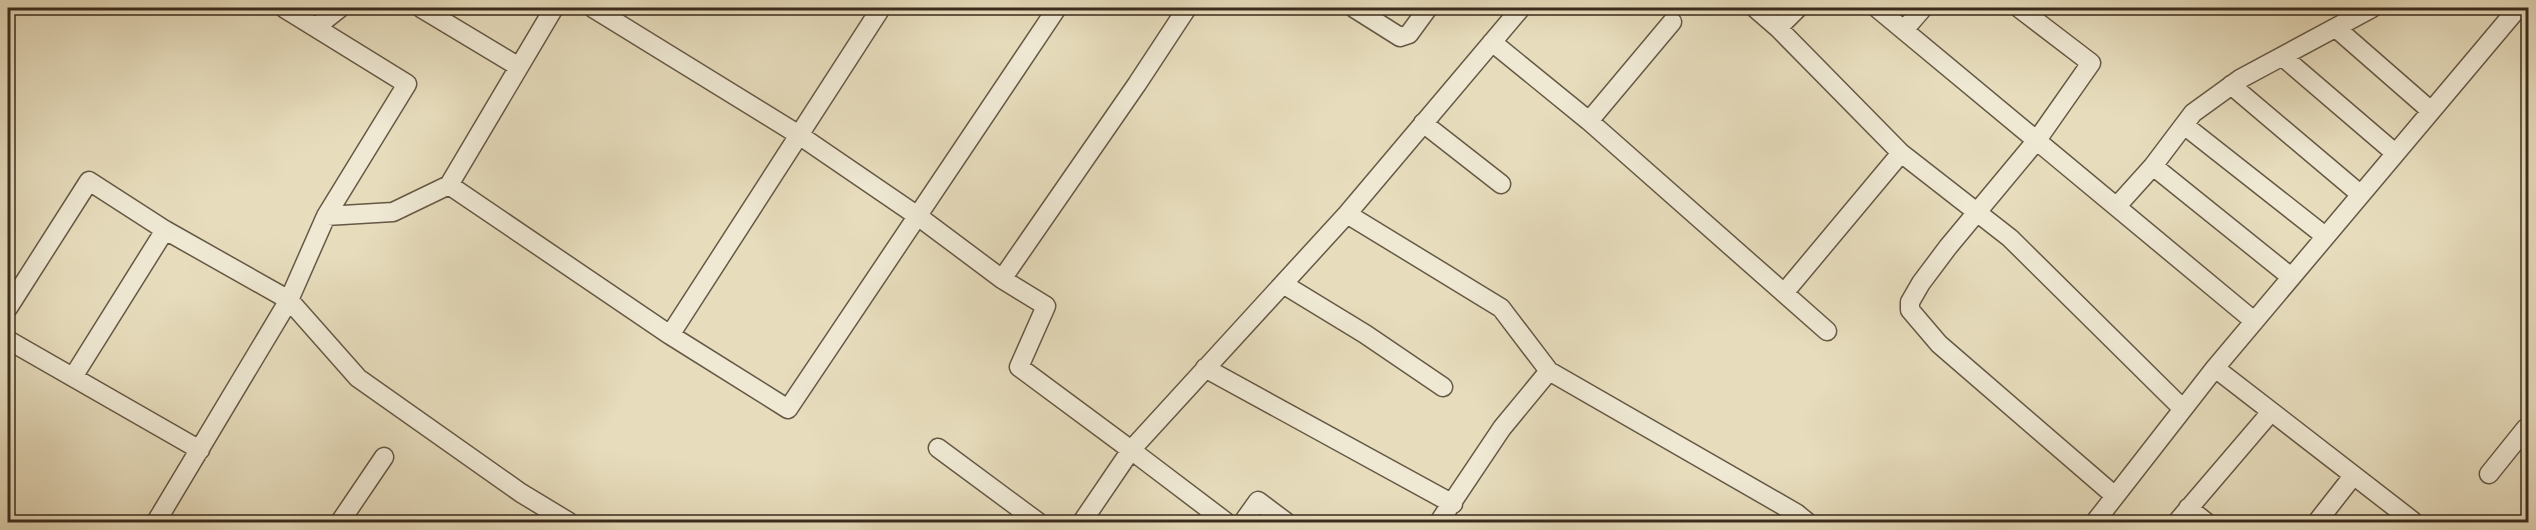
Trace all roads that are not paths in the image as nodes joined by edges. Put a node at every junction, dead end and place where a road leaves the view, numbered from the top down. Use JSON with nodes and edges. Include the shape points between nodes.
{"nodes":[{"id":1,"x":284,"y":8,"type":"edge"},
{"id":2,"x":340,"y":8,"type":"edge"},
{"id":3,"x":421,"y":8,"type":"edge"},
{"id":4,"x":554,"y":8,"type":"edge"},
{"id":5,"x":593,"y":8,"type":"edge"},
{"id":6,"x":881,"y":8,"type":"edge"},
{"id":7,"x":1057,"y":8,"type":"edge"},
{"id":8,"x":1186,"y":8,"type":"edge"},
{"id":9,"x":1354,"y":8,"type":"edge"},
{"id":10,"x":1428,"y":8,"type":"edge"},
{"id":11,"x":1521,"y":8,"type":"edge"},
{"id":12,"x":1755,"y":8,"type":"edge"},
{"id":13,"x":1798,"y":8,"type":"edge"},
{"id":14,"x":1877,"y":8,"type":"edge"},
{"id":15,"x":1923,"y":8,"type":"edge"},
{"id":16,"x":2019,"y":8,"type":"edge"},
{"id":17,"x":2372,"y":8,"type":"edge"},
{"id":18,"x":2518,"y":8,"type":"edge"},
{"id":19,"x":1672,"y":22,"type":"dead end"},
{"id":20,"x":316,"y":27,"type":"junction"},
{"id":21,"x":2336,"y":27,"type":"junction"},
{"id":22,"x":1778,"y":28,"type":"junction"},
{"id":23,"x":1904,"y":30,"type":"junction"},
{"id":24,"x":1492,"y":42,"type":"junction"},
{"id":25,"x":2283,"y":57,"type":"junction"},
{"id":26,"x":519,"y":67,"type":"junction"},
{"id":27,"x":2231,"y":85,"type":"junction"},
{"id":28,"x":2431,"y":111,"type":"junction"},
{"id":29,"x":1589,"y":121,"type":"junction"},
{"id":30,"x":1423,"y":123,"type":"junction"},
{"id":31,"x":2184,"y":125,"type":"junction"},
{"id":32,"x":799,"y":135,"type":"junction"},
{"id":33,"x":2037,"y":140,"type":"junction"},
{"id":34,"x":1901,"y":153,"type":"junction"},
{"id":35,"x":2395,"y":153,"type":"junction"},
{"id":36,"x":2153,"y":166,"type":"junction"},
{"id":37,"x":1501,"y":184,"type":"dead end"},
{"id":38,"x":449,"y":185,"type":"junction"},
{"id":39,"x":2360,"y":194,"type":"junction"},
{"id":40,"x":2117,"y":206,"type":"junction"},
{"id":41,"x":1977,"y":212,"type":"junction"},
{"id":42,"x":1347,"y":214,"type":"junction"},
{"id":43,"x":326,"y":216,"type":"junction"},
{"id":44,"x":919,"y":217,"type":"junction"},
{"id":45,"x":165,"y":230,"type":"junction"},
{"id":46,"x":2325,"y":236,"type":"junction"},
{"id":47,"x":2291,"y":277,"type":"junction"},
{"id":48,"x":1002,"y":279,"type":"junction"},
{"id":49,"x":1283,"y":284,"type":"junction"},
{"id":50,"x":1784,"y":293,"type":"junction"},
{"id":51,"x":289,"y":300,"type":"junction"},
{"id":52,"x":8,"y":308,"type":"edge"},
{"id":53,"x":2254,"y":321,"type":"junction"},
{"id":54,"x":1827,"y":331,"type":"dead end"},
{"id":55,"x":670,"y":335,"type":"junction"},
{"id":56,"x":8,"y":340,"type":"edge"},
{"id":57,"x":1205,"y":368,"type":"junction"},
{"id":58,"x":2215,"y":368,"type":"junction"},
{"id":59,"x":1549,"y":371,"type":"junction"},
{"id":60,"x":73,"y":377,"type":"junction"},
{"id":61,"x":1443,"y":387,"type":"dead end"},
{"id":62,"x":2183,"y":409,"type":"junction"},
{"id":63,"x":2271,"y":412,"type":"junction"},
{"id":64,"x":2528,"y":427,"type":"edge"},
{"id":65,"x":938,"y":448,"type":"dead end"},
{"id":66,"x":200,"y":450,"type":"junction"},
{"id":67,"x":1131,"y":450,"type":"junction"},
{"id":68,"x":384,"y":457,"type":"dead end"},
{"id":69,"x":2489,"y":474,"type":"dead end"},
{"id":70,"x":2353,"y":476,"type":"junction"},
{"id":71,"x":2115,"y":496,"type":"junction"},
{"id":72,"x":1453,"y":504,"type":"junction"},
{"id":73,"x":2182,"y":515,"type":"edge"},
{"id":74,"x":1796,"y":519,"type":"edge"},
{"id":75,"x":2402,"y":519,"type":"edge"},
{"id":76,"x":156,"y":522,"type":"edge"},
{"id":77,"x":340,"y":522,"type":"edge"},
{"id":78,"x":569,"y":522,"type":"edge"},
{"id":79,"x":1038,"y":522,"type":"edge"},
{"id":80,"x":1082,"y":522,"type":"edge"},
{"id":81,"x":1226,"y":522,"type":"edge"},
{"id":82,"x":1243,"y":522,"type":"edge"},
{"id":83,"x":1286,"y":522,"type":"edge"},
{"id":84,"x":1439,"y":522,"type":"edge"},
{"id":85,"x":2094,"y":522,"type":"edge"},
{"id":86,"x":2206,"y":522,"type":"edge"},
{"id":87,"x":2317,"y":522,"type":"edge"}],
"edges":[{"from":1,"to":20,"type":"street"},
{"from":2,"to":20,"type":"street"},
{"from":3,"to":26,"type":"street"},
{"from":4,"to":26,"type":"street"},
{"from":5,"to":32,"type":"street"},
{"from":6,"to":32,"type":"street"},
{"from":7,"to":44,"type":"street"},
{"from":8,"to":48,"type":"street"},
{"from":9,"to":10,"type":"street","via":[[1400,37],[1409,34]]},
{"from":11,"to":24,"type":"street"},
{"from":12,"to":22,"type":"street"},
{"from":13,"to":22,"type":"street"},
{"from":14,"to":23,"type":"street"},
{"from":15,"to":23,"type":"street"},
{"from":16,"to":33,"type":"street","via":[[2091,63]]},
{"from":17,"to":21,"type":"street"},
{"from":18,"to":28,"type":"street"},
{"from":19,"to":29,"type":"street"},
{"from":20,"to":43,"type":"street","via":[[406,84]]},
{"from":21,"to":25,"type":"street"},
{"from":21,"to":28,"type":"street"},
{"from":22,"to":34,"type":"street"},
{"from":23,"to":33,"type":"street"},
{"from":24,"to":29,"type":"street"},
{"from":24,"to":30,"type":"street"},
{"from":25,"to":27,"type":"street"},
{"from":25,"to":35,"type":"street"},
{"from":26,"to":38,"type":"street"},
{"from":27,"to":31,"type":"street","via":[[2193,113]]},
{"from":27,"to":39,"type":"street"},
{"from":28,"to":35,"type":"street"},
{"from":29,"to":50,"type":"street"},
{"from":30,"to":37,"type":"street"},
{"from":30,"to":42,"type":"street"},
{"from":31,"to":36,"type":"street"},
{"from":31,"to":46,"type":"street"},
{"from":32,"to":44,"type":"street"},
{"from":32,"to":55,"type":"street"},
{"from":33,"to":40,"type":"street"},
{"from":33,"to":41,"type":"street"},
{"from":34,"to":41,"type":"street"},
{"from":34,"to":50,"type":"street"},
{"from":35,"to":39,"type":"street"},
{"from":36,"to":40,"type":"street"},
{"from":36,"to":47,"type":"street"},
{"from":38,"to":43,"type":"street","via":[[393,212]]},
{"from":38,"to":55,"type":"street"},
{"from":39,"to":46,"type":"street"},
{"from":40,"to":53,"type":"street"},
{"from":41,"to":62,"type":"street","via":[[2010,238]]},
{"from":41,"to":71,"type":"street","via":[[1921,283],[1910,302],[1910,310],[1939,344]]},
{"from":42,"to":49,"type":"street"},
{"from":42,"to":59,"type":"street","via":[[1501,308]]},
{"from":43,"to":51,"type":"street"},
{"from":44,"to":48,"type":"street"},
{"from":44,"to":55,"type":"street","via":[[788,409]]},
{"from":45,"to":51,"type":"street"},
{"from":45,"to":52,"type":"street","via":[[89,181]]},
{"from":45,"to":60,"type":"street"},
{"from":46,"to":47,"type":"street"},
{"from":47,"to":53,"type":"street"},
{"from":48,"to":67,"type":"street","via":[[1046,306],[1019,367]]},
{"from":49,"to":57,"type":"street"},
{"from":49,"to":61,"type":"street"},
{"from":50,"to":54,"type":"street"},
{"from":51,"to":66,"type":"street"},
{"from":51,"to":78,"type":"street","via":[[358,378],[521,493]]},
{"from":53,"to":58,"type":"street"},
{"from":56,"to":60,"type":"street"},
{"from":57,"to":67,"type":"street"},
{"from":57,"to":72,"type":"street"},
{"from":58,"to":62,"type":"street"},
{"from":58,"to":63,"type":"street"},
{"from":59,"to":72,"type":"street","via":[[1502,428]]},
{"from":59,"to":74,"type":"street"},
{"from":60,"to":66,"type":"street"},
{"from":62,"to":71,"type":"street"},
{"from":63,"to":70,"type":"street"},
{"from":63,"to":73,"type":"street"},
{"from":64,"to":69,"type":"street"},
{"from":65,"to":79,"type":"street"},
{"from":66,"to":76,"type":"street"},
{"from":67,"to":80,"type":"street"},
{"from":67,"to":81,"type":"street"},
{"from":68,"to":77,"type":"street"},
{"from":70,"to":75,"type":"street"},
{"from":70,"to":87,"type":"street"},
{"from":71,"to":85,"type":"street"},
{"from":72,"to":84,"type":"street"},
{"from":73,"to":86,"type":"street"},
{"from":82,"to":83,"type":"street","via":[[1258,501]]}]}
